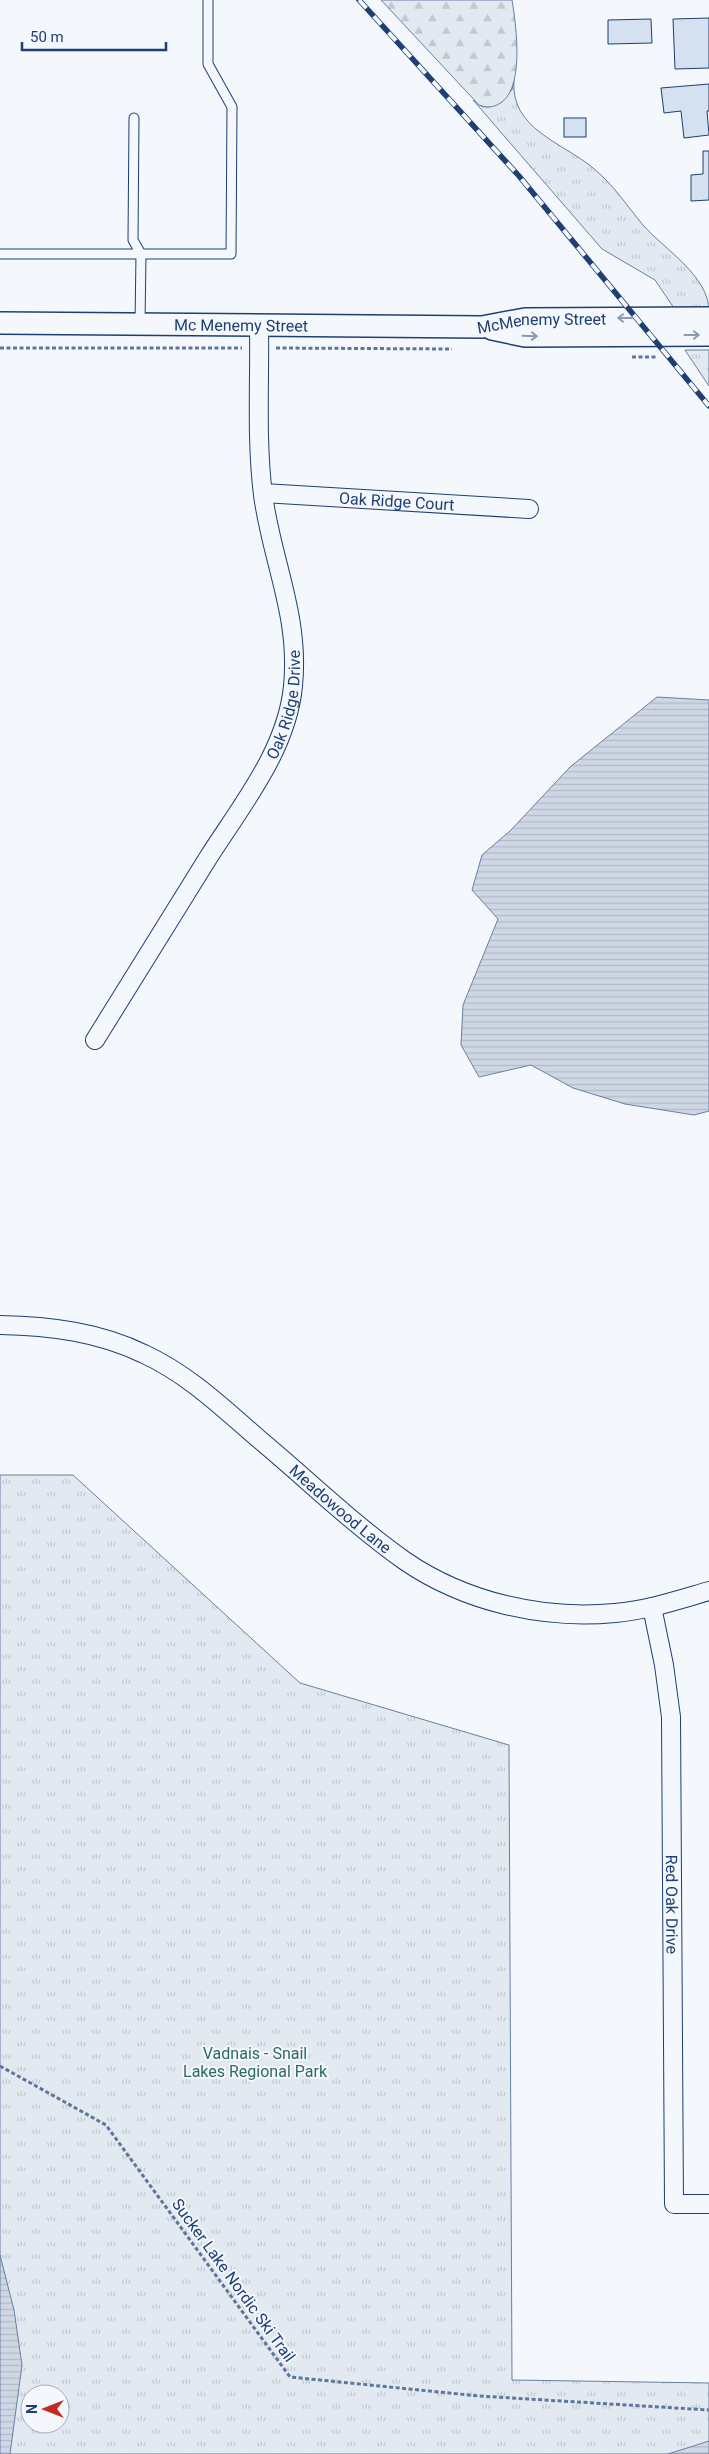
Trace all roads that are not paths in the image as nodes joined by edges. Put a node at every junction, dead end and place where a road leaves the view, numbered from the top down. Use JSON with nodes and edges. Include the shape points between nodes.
{"nodes":[{"id":1,"x":208,"y":0,"type":"edge"},
{"id":2,"x":134,"y":118,"type":"dead end"},
{"id":3,"x":0,"y":254,"type":"edge"},
{"id":4,"x":141,"y":254,"type":"junction"},
{"id":5,"x":709,"y":318,"type":"edge"},
{"id":6,"x":0,"y":323,"type":"edge"},
{"id":7,"x":140,"y":324,"type":"junction"},
{"id":8,"x":260,"y":324,"type":"junction"},
{"id":9,"x":482,"y":327,"type":"junction"},
{"id":10,"x":709,"y":335,"type":"edge"},
{"id":11,"x":263,"y":493,"type":"junction"},
{"id":12,"x":529,"y":509,"type":"dead end"},
{"id":13,"x":95,"y":1040,"type":"dead end"},
{"id":14,"x":0,"y":1326,"type":"edge"},
{"id":15,"x":709,"y":1591,"type":"edge"},
{"id":16,"x":652,"y":1607,"type":"junction"},
{"id":17,"x":709,"y":2204,"type":"edge"}],
"edges":[{"from":1,"to":4,"type":"lane","via":[[208,64],[232,107],[231,254]]},
{"from":2,"to":4,"type":"lane","via":[[133,240]]},
{"from":3,"to":4,"type":"lane"},
{"from":4,"to":7,"type":"lane"},
{"from":5,"to":9,"type":"street","name":"McMenemy Street","one_way":true,"via":[[525,319]]},
{"from":6,"to":7,"type":"street","name":"Mc Menemy Street"},
{"from":7,"to":8,"type":"street","name":"Mc Menemy Street"},
{"from":8,"to":9,"type":"street","name":"Mc Menemy Street"},
{"from":8,"to":11,"type":"street","name":"Oak Ridge Drive"},
{"from":9,"to":10,"type":"street","name":"McMenemy Street","one_way":true,"via":[[525,336]]},
{"from":11,"to":12,"type":"street","name":"Oak Ridge Court"},
{"from":11,"to":13,"type":"street","name":"Oak Ridge Drive","via":[[293,626],[294,680],[286,720],[263,770]]},
{"from":14,"to":16,"type":"street","name":"Meadowood Lane","via":[[74,1330],[111,1340],[176,1371],[375,1538],[406,1562],[454,1587],[476,1596],[540,1612],[615,1613]]},
{"from":15,"to":16,"type":"street","name":"Meadowood Lane"},
{"from":16,"to":17,"type":"street","name":"Red Oak Drive","via":[[664,1664],[671,1726],[674,2204]]}]}
